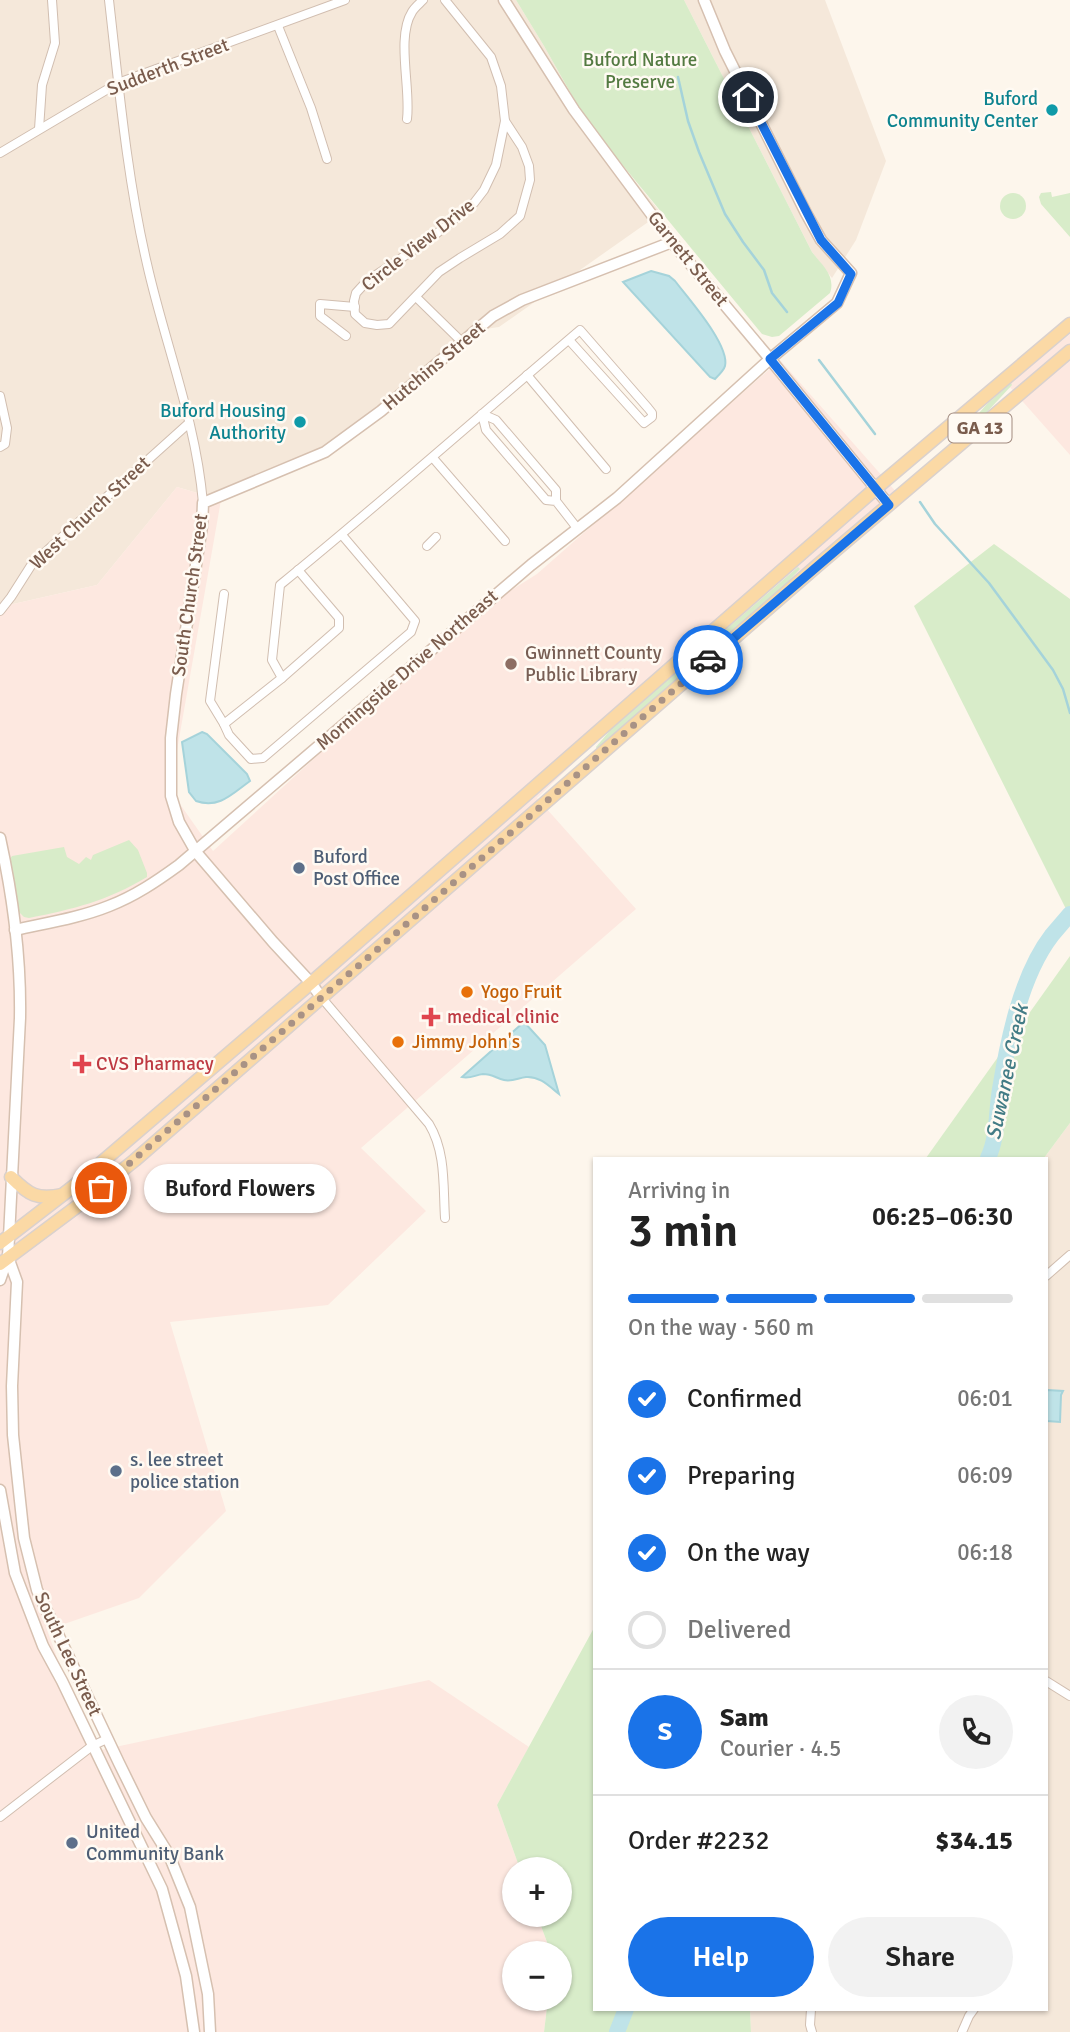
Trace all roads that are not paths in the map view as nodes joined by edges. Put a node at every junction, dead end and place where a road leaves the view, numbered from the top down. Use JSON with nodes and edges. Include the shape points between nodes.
{"nodes":[{"id":1,"x":52,"y":0,"type":"edge"},
{"id":2,"x":108,"y":0,"type":"edge"},
{"id":3,"x":345,"y":0,"type":"edge"},
{"id":4,"x":423,"y":0,"type":"edge"},
{"id":5,"x":444,"y":0,"type":"edge"},
{"id":6,"x":504,"y":0,"type":"edge"},
{"id":7,"x":704,"y":0,"type":"edge"},
{"id":8,"x":278,"y":26,"type":"junction"},
{"id":9,"x":118,"y":83,"type":"junction"},
{"id":10,"x":407,"y":119,"type":"dead end"},
{"id":11,"x":505,"y":121,"type":"junction"},
{"id":12,"x":39,"y":129,"type":"junction"},
{"id":13,"x":0,"y":153,"type":"edge"},
{"id":14,"x":327,"y":159,"type":"dead end"},
{"id":15,"x":672,"y":242,"type":"junction"},
{"id":16,"x":416,"y":297,"type":"junction"},
{"id":17,"x":355,"y":307,"type":"junction"},
{"id":18,"x":1070,"y":324,"type":"edge"},
{"id":19,"x":346,"y":336,"type":"dead end"},
{"id":20,"x":569,"y":340,"type":"junction"},
{"id":21,"x":462,"y":342,"type":"junction"},
{"id":22,"x":1070,"y":351,"type":"edge"},
{"id":23,"x":770,"y":359,"type":"junction"},
{"id":24,"x":527,"y":375,"type":"junction"},
{"id":25,"x":622,"y":378,"type":"junction"},
{"id":26,"x":612,"y":387,"type":"junction"},
{"id":27,"x":0,"y":396,"type":"edge"},
{"id":28,"x":482,"y":414,"type":"junction"},
{"id":29,"x":189,"y":423,"type":"junction"},
{"id":30,"x":0,"y":447,"type":"edge"},
{"id":31,"x":527,"y":456,"type":"junction"},
{"id":32,"x":433,"y":458,"type":"junction"},
{"id":33,"x":517,"y":467,"type":"junction"},
{"id":34,"x":606,"y":469,"type":"dead end"},
{"id":35,"x":875,"y":489,"type":"junction"},
{"id":36,"x":556,"y":501,"type":"junction"},
{"id":37,"x":203,"y":503,"type":"junction"},
{"id":38,"x":889,"y":505,"type":"junction"},
{"id":39,"x":577,"y":528,"type":"junction"},
{"id":40,"x":342,"y":535,"type":"junction"},
{"id":41,"x":436,"y":537,"type":"dead end"},
{"id":42,"x":505,"y":541,"type":"dead end"},
{"id":43,"x":427,"y":546,"type":"dead end"},
{"id":44,"x":298,"y":570,"type":"junction"},
{"id":45,"x":224,"y":594,"type":"dead end"},
{"id":46,"x":0,"y":611,"type":"edge"},
{"id":47,"x":282,"y":678,"type":"junction"},
{"id":48,"x":224,"y":724,"type":"junction"},
{"id":49,"x":0,"y":838,"type":"edge"},
{"id":50,"x":196,"y":852,"type":"junction"},
{"id":51,"x":15,"y":930,"type":"junction"},
{"id":52,"x":311,"y":983,"type":"junction"},
{"id":53,"x":321,"y":997,"type":"junction"},
{"id":54,"x":11,"y":1177,"type":"junction"},
{"id":55,"x":63,"y":1195,"type":"junction"},
{"id":56,"x":445,"y":1218,"type":"dead end"},
{"id":57,"x":4,"y":1240,"type":"edge"},
{"id":58,"x":1070,"y":1255,"type":"edge"},
{"id":59,"x":4,"y":1261,"type":"edge"},
{"id":60,"x":1048,"y":1274,"type":"edge"},
{"id":61,"x":0,"y":1280,"type":"edge"},
{"id":62,"x":0,"y":1490,"type":"edge"},
{"id":63,"x":1048,"y":1682,"type":"edge"},
{"id":64,"x":1070,"y":1696,"type":"edge"},
{"id":65,"x":107,"y":1739,"type":"junction"},
{"id":66,"x":92,"y":1746,"type":"junction"},
{"id":67,"x":0,"y":1817,"type":"edge"},
{"id":68,"x":811,"y":2011,"type":"edge"},
{"id":69,"x":973,"y":2011,"type":"edge"},
{"id":70,"x":194,"y":2032,"type":"edge"},
{"id":71,"x":210,"y":2032,"type":"edge"},
{"id":72,"x":812,"y":2032,"type":"edge"},
{"id":73,"x":962,"y":2032,"type":"edge"}],
"edges":[{"from":1,"to":12,"type":"street","via":[[55,43],[42,85]]},
{"from":2,"to":9,"type":"street","name":"South Church Street"},
{"from":3,"to":8,"type":"street","name":"Sudderth Street"},
{"from":4,"to":10,"type":"street","via":[[408,21]]},
{"from":5,"to":11,"type":"street","name":"Circle View Drive","via":[[491,58],[501,86]]},
{"from":6,"to":15,"type":"street","name":"Garnett Street","via":[[573,110]]},
{"from":7,"to":23,"type":"street","name":"Morningside Drive Northeast","via":[[806,213],[821,240],[851,274],[838,303]]},
{"from":8,"to":9,"type":"street","name":"Sudderth Street"},
{"from":8,"to":14,"type":"street"},
{"from":9,"to":12,"type":"street","name":"Sudderth Street"},
{"from":9,"to":29,"type":"street","name":"South Church Street","via":[[146,264]]},
{"from":11,"to":16,"type":"street","name":"Circle View Drive","via":[[523,147],[529,166],[520,216],[439,272]]},
{"from":11,"to":17,"type":"street","name":"Circle View Drive","via":[[496,165],[474,203],[367,281],[356,293]]},
{"from":12,"to":13,"type":"street","name":"Sudderth Street"},
{"from":15,"to":21,"type":"street","name":"Hutchins Street","via":[[523,300],[493,316]]},
{"from":15,"to":23,"type":"street","name":"Garnett Street"},
{"from":16,"to":17,"type":"street","name":"Circle View Drive","via":[[389,324],[365,323],[355,314]]},
{"from":16,"to":21,"type":"street"},
{"from":17,"to":19,"type":"street","via":[[320,303],[320,316]]},
{"from":18,"to":35,"type":"main road","number":"GA 13"},
{"from":20,"to":24,"type":"street"},
{"from":20,"to":25,"type":"street","via":[[580,330]]},
{"from":20,"to":26,"type":"street"},
{"from":21,"to":37,"type":"street","name":"Hutchins Street","via":[[325,452]]},
{"from":22,"to":38,"type":"main road","number":"GA 13"},
{"from":23,"to":35,"type":"street","name":"Garnett Street"},
{"from":23,"to":39,"type":"street","name":"Morningside Drive Northeast","via":[[617,498]]},
{"from":24,"to":28,"type":"street"},
{"from":24,"to":34,"type":"street"},
{"from":25,"to":26,"type":"street"},
{"from":25,"to":26,"type":"street","via":[[652,413],[649,420],[643,422]]},
{"from":27,"to":30,"type":"street","via":[[7,428],[5,444]]},
{"from":28,"to":31,"type":"street","via":[[495,420]]},
{"from":28,"to":32,"type":"street"},
{"from":28,"to":33,"type":"street","via":[[486,430]]},
{"from":29,"to":37,"type":"street","name":"South Church Street"},
{"from":29,"to":46,"type":"street","name":"West Church Street","via":[[32,564]]},
{"from":31,"to":33,"type":"street"},
{"from":31,"to":36,"type":"street","via":[[556,490]]},
{"from":32,"to":40,"type":"street"},
{"from":32,"to":42,"type":"street"},
{"from":33,"to":36,"type":"street","via":[[546,500]]},
{"from":35,"to":38,"type":"street","name":"Garnett Street"},
{"from":35,"to":52,"type":"main road","number":"GA 13"},
{"from":36,"to":39,"type":"street"},
{"from":37,"to":50,"type":"street","name":"South Church Street","via":[[170,767],[171,796]]},
{"from":38,"to":53,"type":"main road","number":"GA 13"},
{"from":39,"to":50,"type":"street","name":"Morningside Drive Northeast"},
{"from":40,"to":44,"type":"street"},
{"from":40,"to":48,"type":"street","via":[[415,621],[411,632],[264,758],[251,759]]},
{"from":41,"to":43,"type":"street"},
{"from":44,"to":47,"type":"street","via":[[280,585],[272,660]]},
{"from":44,"to":47,"type":"street","via":[[339,618],[338,628]]},
{"from":45,"to":48,"type":"street","via":[[210,701]]},
{"from":47,"to":48,"type":"street"},
{"from":49,"to":51,"type":"street","name":"South Lee Street"},
{"from":50,"to":51,"type":"street","name":"Morningside Drive Northeast","via":[[145,889],[110,906]]},
{"from":50,"to":52,"type":"street","name":"South Church Street"},
{"from":51,"to":54,"type":"street","name":"South Lee Street","via":[[20,1018]]},
{"from":52,"to":53,"type":"street","name":"South Church Street"},
{"from":52,"to":55,"type":"main road","number":"GA 13"},
{"from":53,"to":56,"type":"street","via":[[436,1136]]},
{"from":53,"to":59,"type":"main road","number":"GA 13","via":[[133,1161]]},
{"from":54,"to":55,"type":"main road","via":[[36,1196]]},
{"from":54,"to":57,"type":"street","name":"South Lee Street"},
{"from":55,"to":57,"type":"main road","number":"GA 13"},
{"from":57,"to":59,"type":"street","name":"South Lee Street"},
{"from":58,"to":60,"type":"street"},
{"from":59,"to":61,"type":"street","name":"South Lee Street"},
{"from":59,"to":65,"type":"street","name":"South Lee Street","via":[[17,1282],[13,1435],[24,1538],[37,1590]]},
{"from":62,"to":66,"type":"street","name":"South Lee Street","via":[[15,1573],[43,1646]]},
{"from":63,"to":64,"type":"street"},
{"from":65,"to":66,"type":"street"},
{"from":65,"to":71,"type":"street","name":"South Lee Street","via":[[169,1855],[190,1907],[208,1994]]},
{"from":66,"to":67,"type":"street"},
{"from":66,"to":70,"type":"street","name":"South Lee Street","via":[[162,1889],[186,1976]]},
{"from":68,"to":72,"type":"street"},
{"from":69,"to":73,"type":"street"}]}
